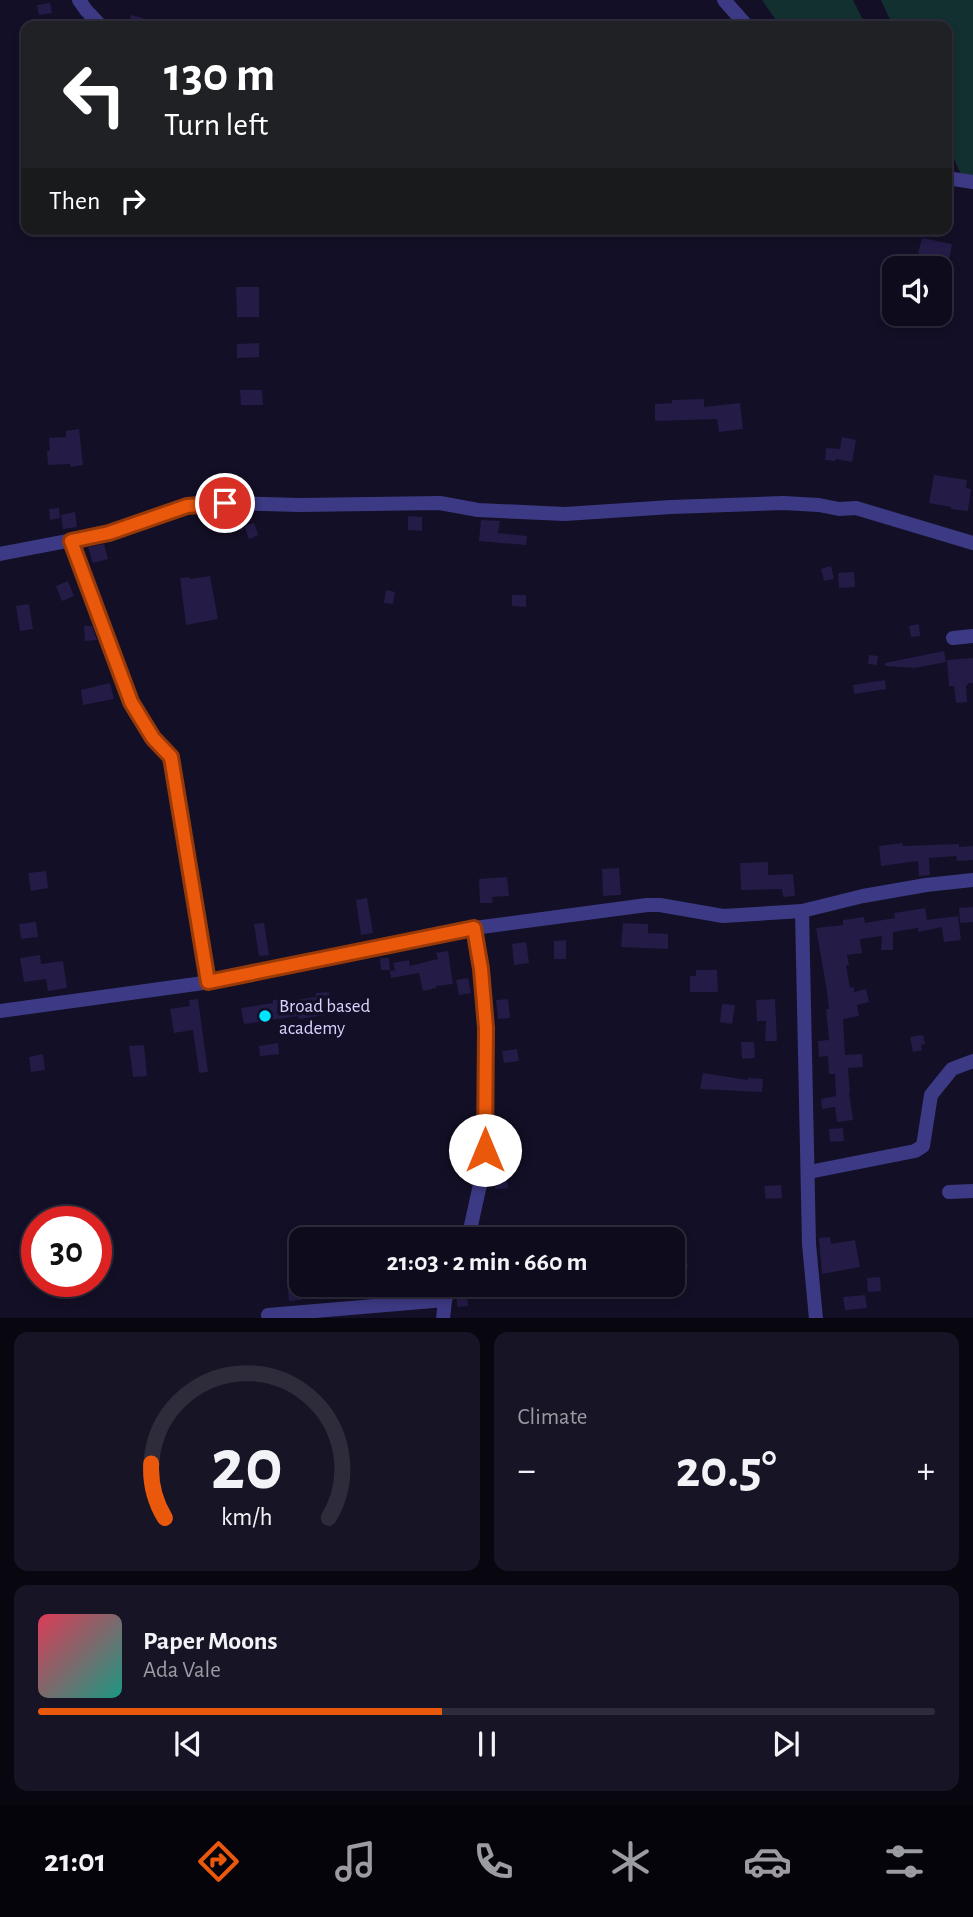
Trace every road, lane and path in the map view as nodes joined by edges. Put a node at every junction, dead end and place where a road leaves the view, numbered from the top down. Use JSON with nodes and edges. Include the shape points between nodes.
{"nodes":[{"id":1,"x":79,"y":0,"type":"edge"},
{"id":2,"x":724,"y":0,"type":"edge"},
{"id":3,"x":96,"y":21,"type":"edge"},
{"id":4,"x":743,"y":21,"type":"edge"},
{"id":5,"x":952,"y":179,"type":"edge"},
{"id":6,"x":973,"y":182,"type":"edge"},
{"id":7,"x":71,"y":541,"type":"junction"},
{"id":8,"x":973,"y":543,"type":"edge"},
{"id":9,"x":0,"y":554,"type":"edge"},
{"id":10,"x":973,"y":636,"type":"edge"},
{"id":11,"x":953,"y":638,"type":"dead end"},
{"id":12,"x":973,"y":880,"type":"edge"},
{"id":13,"x":802,"y":911,"type":"junction"},
{"id":14,"x":474,"y":928,"type":"junction"},
{"id":15,"x":208,"y":982,"type":"junction"},
{"id":16,"x":0,"y":1011,"type":"edge"},
{"id":17,"x":973,"y":1061,"type":"edge"},
{"id":18,"x":808,"y":1172,"type":"junction"},
{"id":19,"x":973,"y":1191,"type":"edge"},
{"id":20,"x":949,"y":1192,"type":"dead end"},
{"id":21,"x":471,"y":1227,"type":"edge"},
{"id":22,"x":446,"y":1297,"type":"edge"},
{"id":23,"x":445,"y":1300,"type":"junction"},
{"id":24,"x":268,"y":1315,"type":"dead end"},
{"id":25,"x":443,"y":1318,"type":"edge"},
{"id":26,"x":816,"y":1318,"type":"edge"}],
"edges":[{"from":1,"to":3,"type":"street"},
{"from":2,"to":4,"type":"street"},
{"from":5,"to":6,"type":"street"},
{"from":7,"to":8,"type":"street","via":[[187,506],[225,503],[440,503],[478,510],[565,514],[783,503],[856,509]]},
{"from":7,"to":9,"type":"street"},
{"from":7,"to":15,"type":"street","via":[[131,702],[171,757]]},
{"from":10,"to":11,"type":"street"},
{"from":12,"to":13,"type":"street","via":[[863,896]]},
{"from":13,"to":14,"type":"street","via":[[723,916],[647,905]]},
{"from":13,"to":18,"type":"street"},
{"from":14,"to":15,"type":"street"},
{"from":14,"to":21,"type":"street","via":[[486,1028],[486,1126],[483,1171]]},
{"from":15,"to":16,"type":"street"},
{"from":17,"to":18,"type":"street","via":[[952,1069],[931,1096],[923,1146]]},
{"from":18,"to":26,"type":"street"},
{"from":19,"to":20,"type":"street"},
{"from":22,"to":23,"type":"street"},
{"from":23,"to":24,"type":"street"},
{"from":23,"to":25,"type":"street"}]}
